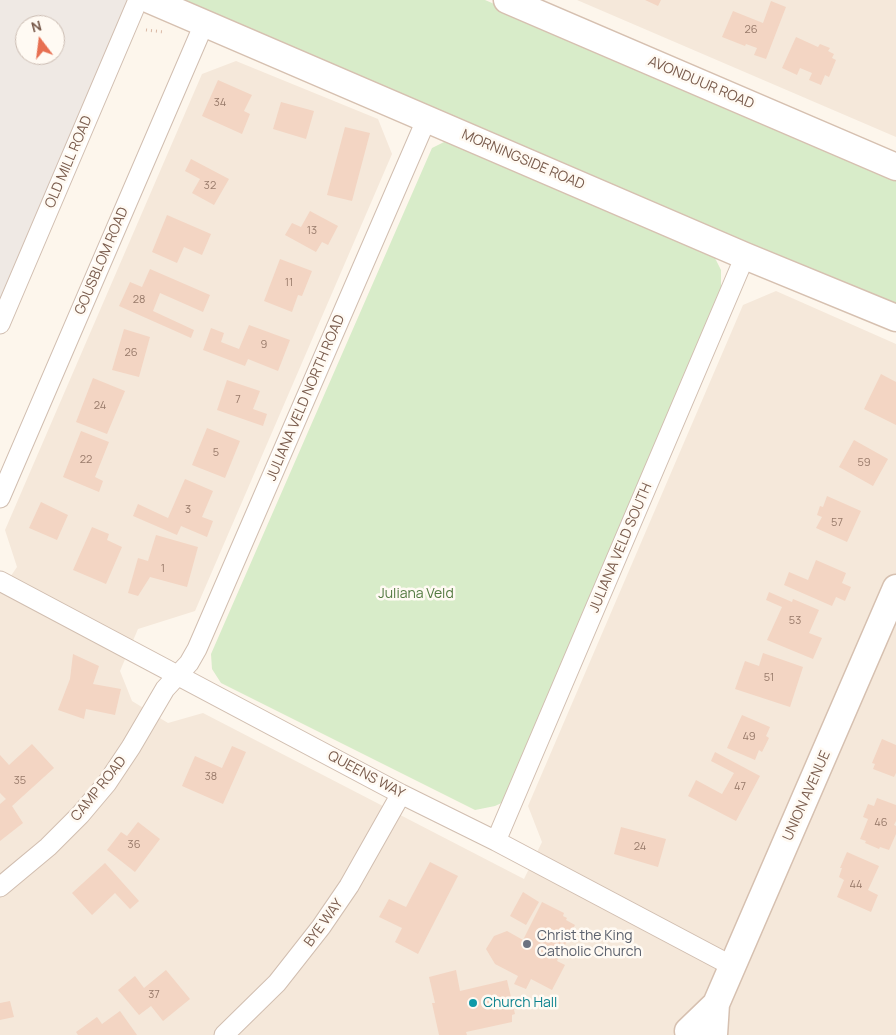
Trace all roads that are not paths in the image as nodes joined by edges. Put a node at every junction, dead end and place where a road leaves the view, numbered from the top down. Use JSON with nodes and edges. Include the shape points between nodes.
{"nodes":[{"id":1,"x":138,"y":0,"type":"edge"},
{"id":2,"x":150,"y":0,"type":"edge"},
{"id":3,"x":507,"y":0,"type":"edge"},
{"id":4,"x":204,"y":24,"type":"junction"},
{"id":5,"x":427,"y":118,"type":"junction"},
{"id":6,"x":896,"y":167,"type":"edge"},
{"id":7,"x":746,"y":256,"type":"junction"},
{"id":8,"x":896,"y":318,"type":"edge"},
{"id":9,"x":0,"y":324,"type":"edge"},
{"id":10,"x":0,"y":498,"type":"edge"},
{"id":11,"x":0,"y":581,"type":"edge"},
{"id":12,"x":896,"y":588,"type":"edge"},
{"id":13,"x":178,"y":674,"type":"junction"},
{"id":14,"x":401,"y":794,"type":"junction"},
{"id":15,"x":496,"y":841,"type":"junction"},
{"id":16,"x":0,"y":887,"type":"edge"},
{"id":17,"x":732,"y":966,"type":"junction"},
{"id":18,"x":716,"y":1004,"type":"junction"},
{"id":19,"x":689,"y":1034,"type":"edge"},
{"id":20,"x":224,"y":1035,"type":"edge"},
{"id":21,"x":714,"y":1035,"type":"edge"}],
"edges":[{"from":1,"to":9,"type":"street","name":"OLD MILL ROAD"},
{"from":2,"to":4,"type":"street","name":"MORNINGSIDE ROAD"},
{"from":3,"to":6,"type":"street","name":"AVONDUUR ROAD"},
{"from":4,"to":5,"type":"street","name":"MORNINGSIDE ROAD"},
{"from":4,"to":10,"type":"street","name":"GOUSBLOM ROAD"},
{"from":5,"to":7,"type":"street","name":"MORNINGSIDE ROAD"},
{"from":5,"to":13,"type":"street","name":"JULIANA VELD NORTH ROAD","via":[[197,649]]},
{"from":7,"to":8,"type":"street","name":"MORNINGSIDE ROAD"},
{"from":7,"to":15,"type":"street","name":"JULIANA VELD SOUTH"},
{"from":11,"to":13,"type":"street","name":"QUEENS WAY"},
{"from":12,"to":17,"type":"street","name":"UNION AVENUE"},
{"from":13,"to":14,"type":"street","name":"QUEENS WAY"},
{"from":13,"to":16,"type":"street","name":"CAMP ROAD","via":[[165,689],[102,789],[48,847]]},
{"from":14,"to":15,"type":"street","name":"QUEENS WAY"},
{"from":14,"to":20,"type":"street","name":"BYE WAY","via":[[349,886],[321,928],[277,983]]},
{"from":15,"to":17,"type":"street","name":"QUEENS WAY"},
{"from":17,"to":18,"type":"street","name":"UNION AVENUE"},
{"from":18,"to":19,"type":"street","name":"UNION AVENUE"},
{"from":18,"to":21,"type":"street","name":"UNION AVENUE"}]}
